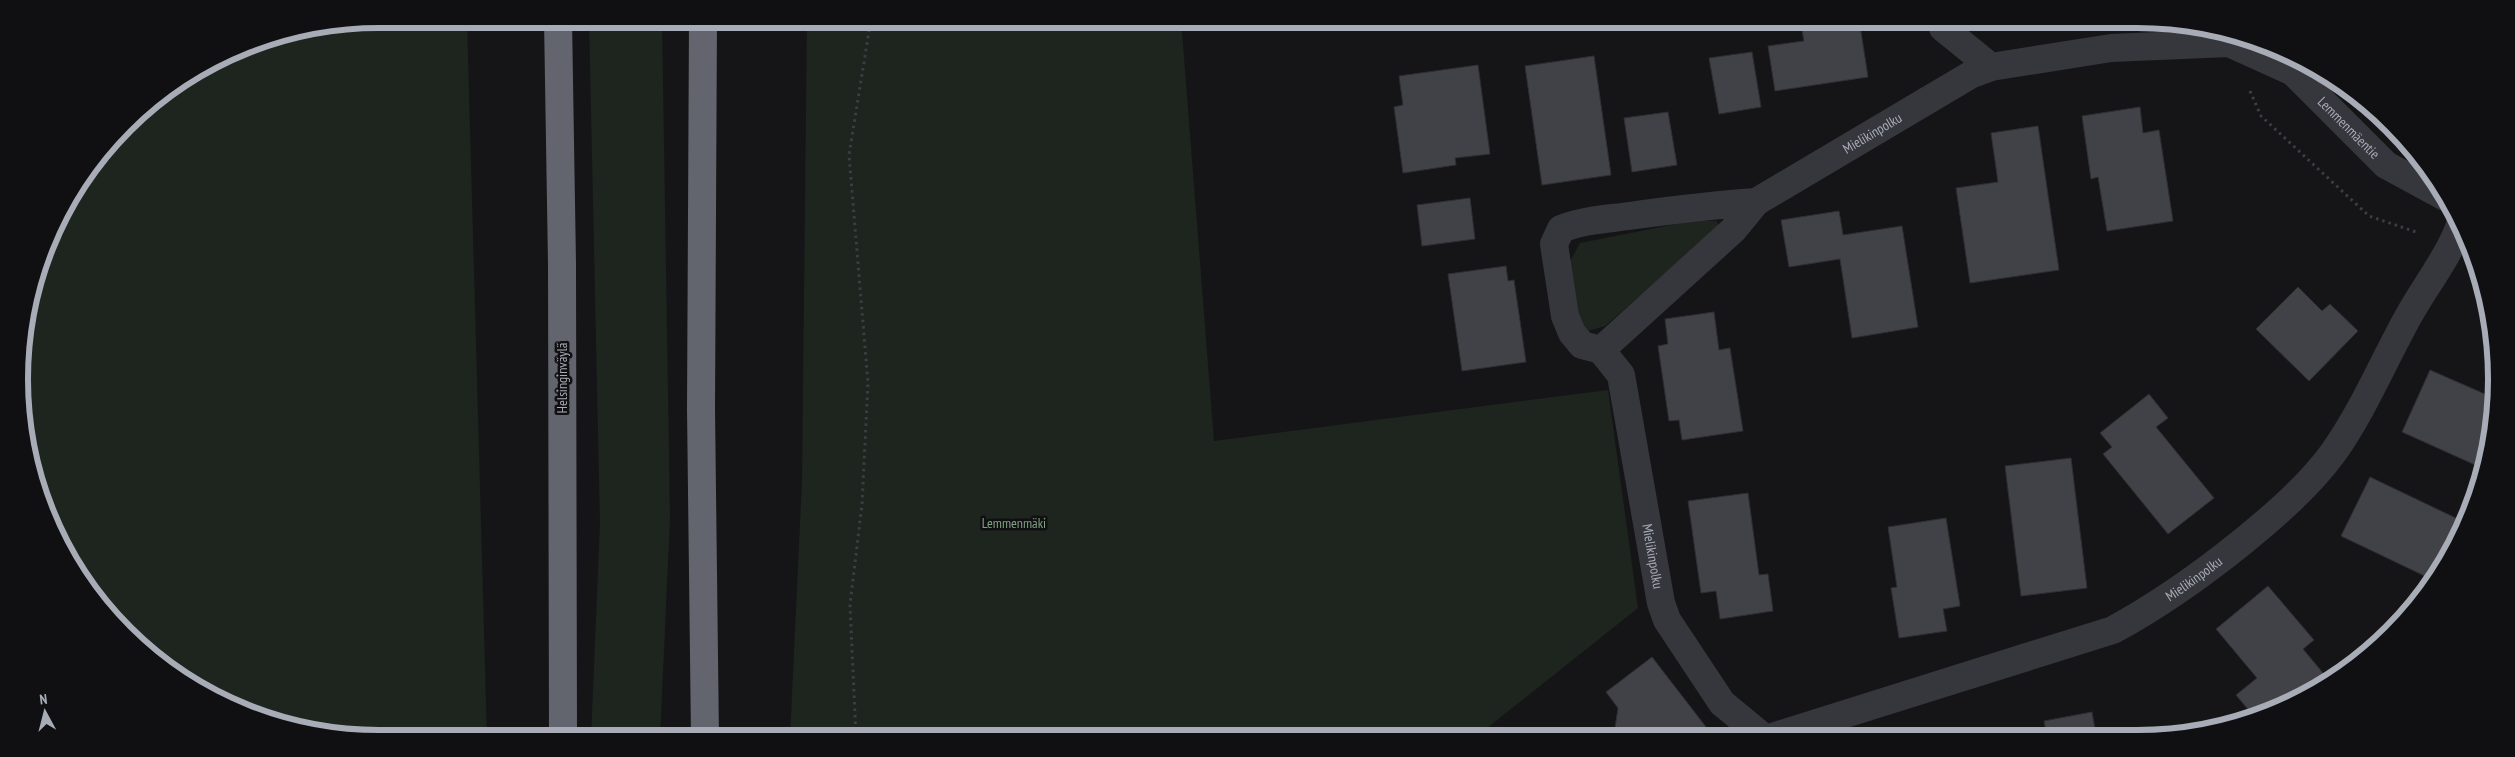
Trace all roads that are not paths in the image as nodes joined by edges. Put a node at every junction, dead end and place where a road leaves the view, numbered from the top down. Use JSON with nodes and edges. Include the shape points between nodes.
{"nodes":[{"id":1,"x":558,"y":28,"type":"edge"},
{"id":2,"x":703,"y":28,"type":"edge"},
{"id":3,"x":1943,"y":28,"type":"edge"},
{"id":4,"x":2221,"y":38,"type":"edge"},
{"id":5,"x":2241,"y":43,"type":"edge"},
{"id":6,"x":1991,"y":67,"type":"junction"},
{"id":7,"x":2432,"y":189,"type":"edge"},
{"id":8,"x":1756,"y":202,"type":"junction"},
{"id":9,"x":2457,"y":234,"type":"edge"},
{"id":10,"x":1601,"y":350,"type":"junction"},
{"id":11,"x":562,"y":730,"type":"edge"},
{"id":12,"x":705,"y":730,"type":"edge"},
{"id":13,"x":1755,"y":730,"type":"edge"},
{"id":14,"x":1794,"y":730,"type":"edge"}],
"edges":[{"from":1,"to":11,"type":"highway","name":"Helsinginväylä","via":[[562,264]]},
{"from":2,"to":12,"type":"highway","via":[[701,409]]},
{"from":3,"to":6,"type":"street"},
{"from":4,"to":6,"type":"street","name":"Lemmenmäentie","via":[[2111,48]]},
{"from":5,"to":7,"type":"street","name":"Lemmenmäentie","via":[[2293,72],[2386,165]]},
{"from":6,"to":8,"type":"street","name":"Mielikinpolku","via":[[1972,74]]},
{"from":8,"to":10,"type":"street","name":"Mielikinpolku","via":[[1733,230]]},
{"from":8,"to":10,"type":"street","name":"Mielikinpolku","via":[[1574,223],[1561,229],[1554,244],[1565,316],[1572,334],[1582,345]]},
{"from":9,"to":14,"type":"street","name":"Mielikinpolku","via":[[2332,453],[2274,516],[2187,586],[2113,630]]},
{"from":10,"to":13,"type":"street","name":"Mielikinpolku","via":[[1621,375],[1660,603],[1667,620],[1722,703]]}]}
